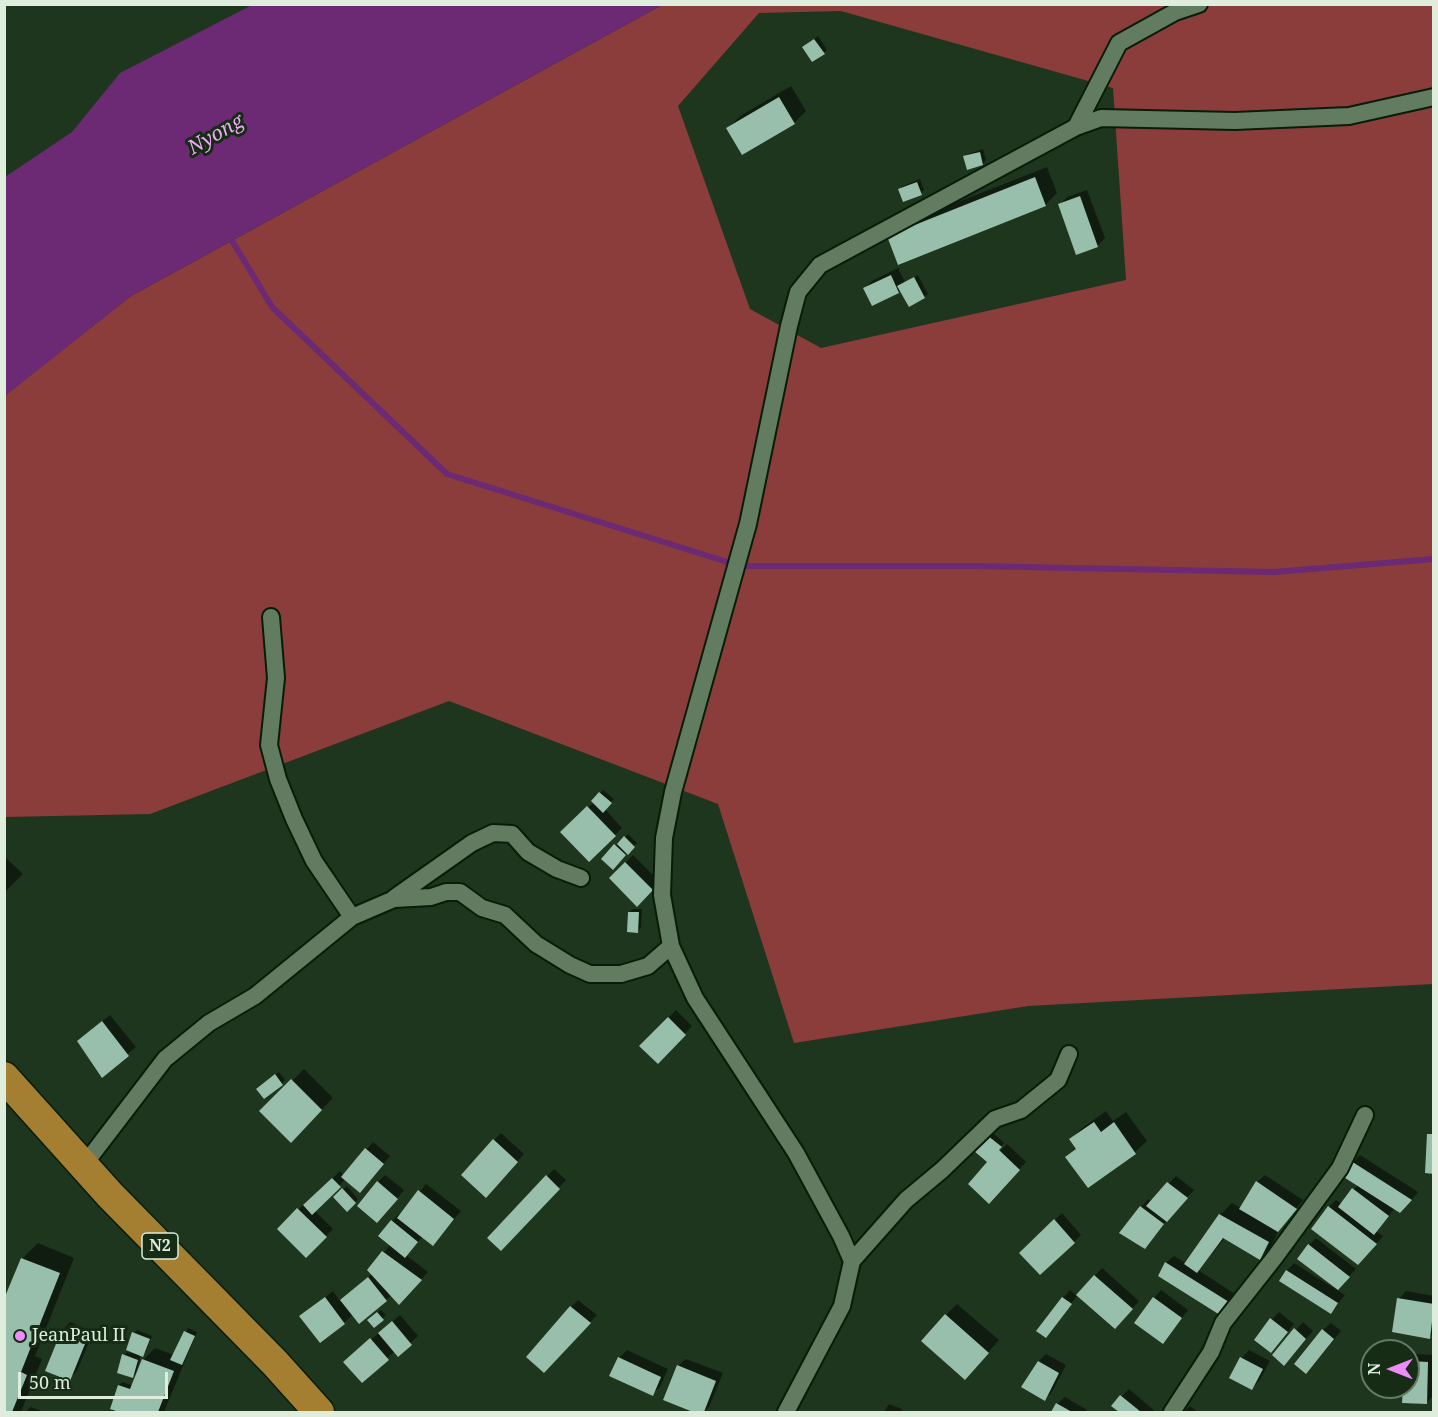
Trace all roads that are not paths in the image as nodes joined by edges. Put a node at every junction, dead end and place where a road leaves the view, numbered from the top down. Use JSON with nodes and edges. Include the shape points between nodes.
{"nodes":[{"id":1,"x":1199,"y":4,"type":"edge"},
{"id":2,"x":1434,"y":98,"type":"edge"},
{"id":3,"x":1076,"y":127,"type":"junction"},
{"id":4,"x":271,"y":617,"type":"dead end"},
{"id":5,"x":581,"y":878,"type":"dead end"},
{"id":6,"x":394,"y":899,"type":"junction"},
{"id":7,"x":352,"y":917,"type":"junction"},
{"id":8,"x":672,"y":946,"type":"junction"},
{"id":9,"x":1069,"y":1054,"type":"dead end"},
{"id":10,"x":4,"y":1077,"type":"edge"},
{"id":11,"x":1365,"y":1115,"type":"dead end"},
{"id":12,"x":84,"y":1165,"type":"junction"},
{"id":13,"x":852,"y":1262,"type":"junction"},
{"id":14,"x":319,"y":1413,"type":"edge"},
{"id":15,"x":786,"y":1413,"type":"edge"},
{"id":16,"x":1172,"y":1413,"type":"edge"}],
"edges":[{"from":1,"to":3,"type":"street","via":[[1175,12],[1119,43]]},
{"from":2,"to":3,"type":"street","via":[[1349,116],[1235,121],[1101,118]]},
{"from":3,"to":8,"type":"street","via":[[820,265],[798,292],[748,524],[673,792],[664,838],[663,895]]},
{"from":4,"to":7,"type":"street","via":[[276,678],[269,745],[278,779],[314,861]]},
{"from":5,"to":6,"type":"street","via":[[528,852],[512,834],[493,833],[472,843]]},
{"from":6,"to":7,"type":"street"},
{"from":6,"to":8,"type":"street","via":[[460,892],[482,908],[505,915],[536,944],[590,974],[621,974],[648,966]]},
{"from":7,"to":12,"type":"street","via":[[255,996],[209,1023],[165,1059]]},
{"from":8,"to":13,"type":"street","via":[[695,998],[796,1153]]},
{"from":9,"to":13,"type":"street","via":[[1058,1080],[1021,1110],[995,1119],[906,1200]]},
{"from":10,"to":12,"type":"highway","number":"N2"},
{"from":11,"to":16,"type":"street","via":[[1340,1168],[1223,1323],[1211,1352]]},
{"from":12,"to":14,"type":"highway","number":"N2"},
{"from":13,"to":15,"type":"street","via":[[842,1306]]}]}
